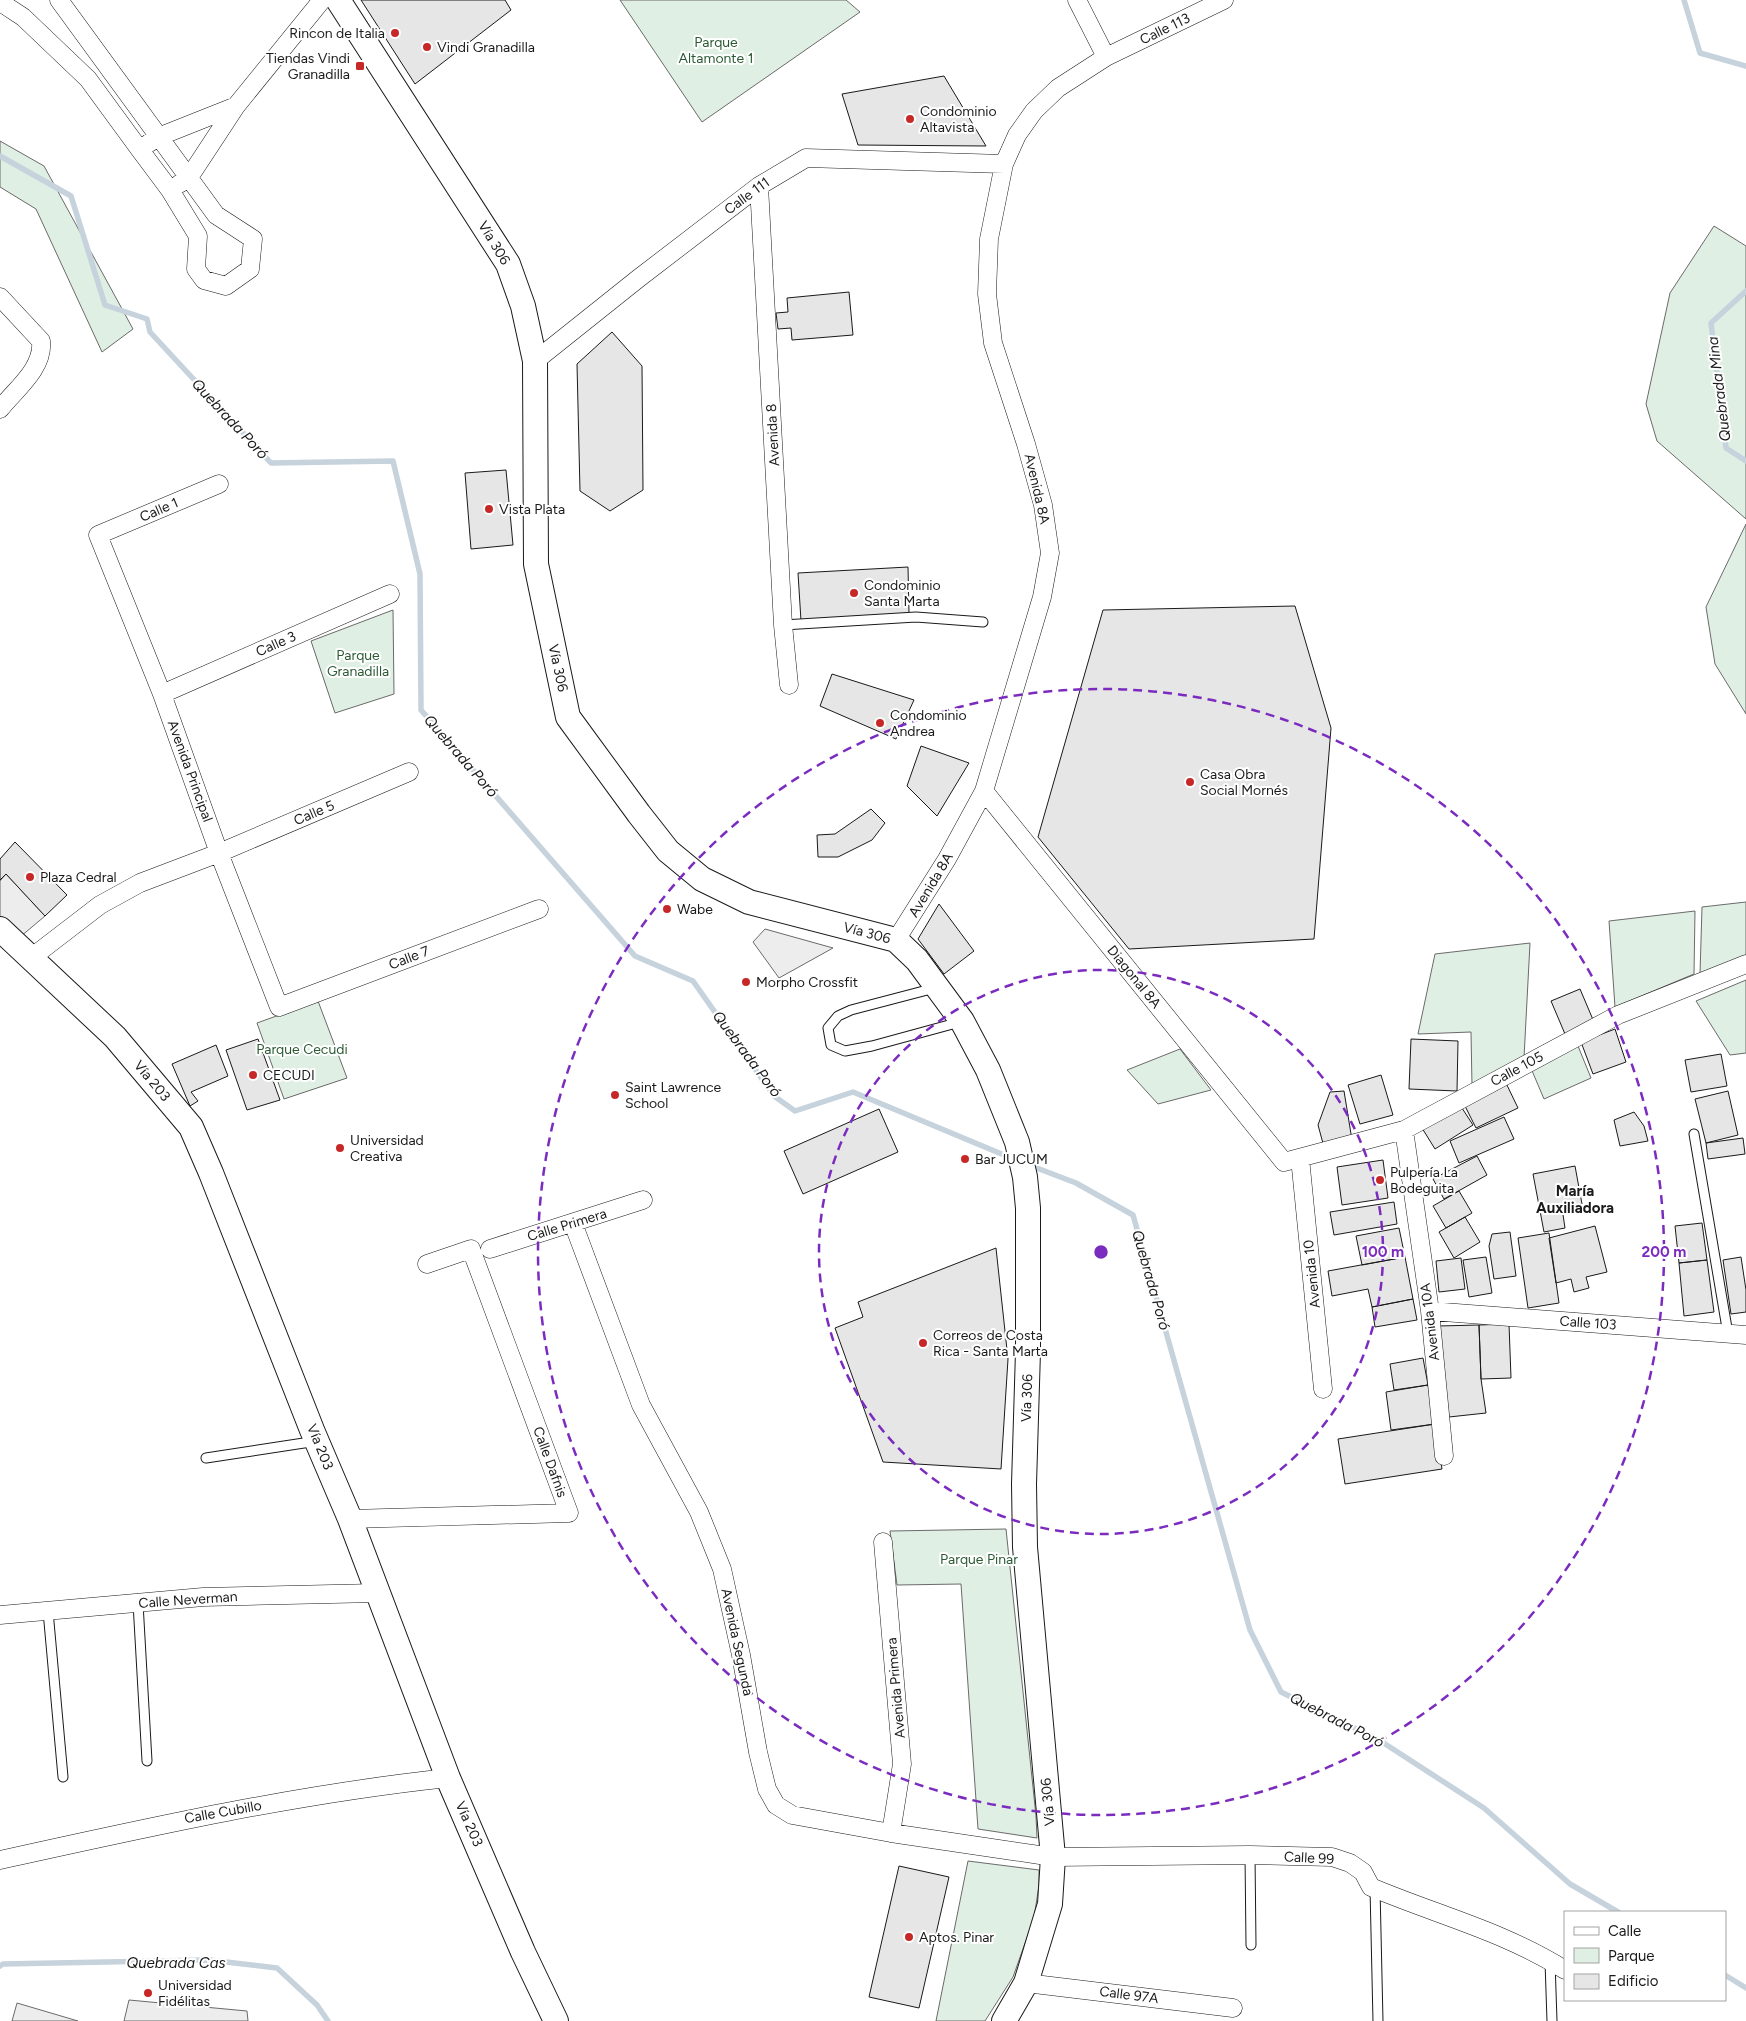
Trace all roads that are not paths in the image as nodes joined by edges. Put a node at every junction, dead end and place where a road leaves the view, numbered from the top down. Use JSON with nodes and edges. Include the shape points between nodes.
{"nodes":[{"id":1,"x":59,"y":0,"type":"edge"},
{"id":2,"x":322,"y":0,"type":"edge"},
{"id":3,"x":338,"y":0,"type":"edge"},
{"id":4,"x":1077,"y":0,"type":"edge"},
{"id":5,"x":1224,"y":0,"type":"edge"},
{"id":6,"x":0,"y":2,"type":"edge"},
{"id":7,"x":92,"y":44,"type":"junction"},
{"id":8,"x":1106,"y":57,"type":"junction"},
{"id":9,"x":71,"y":62,"type":"junction"},
{"id":10,"x":236,"y":106,"type":"junction"},
{"id":11,"x":158,"y":137,"type":"junction"},
{"id":12,"x":140,"y":150,"type":"junction"},
{"id":13,"x":1004,"y":164,"type":"junction"},
{"id":14,"x":188,"y":179,"type":"junction"},
{"id":15,"x":759,"y":186,"type":"junction"},
{"id":16,"x":170,"y":190,"type":"junction"},
{"id":17,"x":0,"y":297,"type":"edge"},
{"id":18,"x":535,"y":361,"type":"junction"},
{"id":19,"x":0,"y":409,"type":"edge"},
{"id":20,"x":219,"y":484,"type":"dead end"},
{"id":21,"x":98,"y":535,"type":"joint"},
{"id":22,"x":390,"y":594,"type":"dead end"},
{"id":23,"x":983,"y":622,"type":"dead end"},
{"id":24,"x":783,"y":625,"type":"junction"},
{"id":25,"x":788,"y":685,"type":"dead end"},
{"id":26,"x":162,"y":694,"type":"junction"},
{"id":27,"x":409,"y":772,"type":"dead end"},
{"id":28,"x":984,"y":792,"type":"junction"},
{"id":29,"x":219,"y":853,"type":"junction"},
{"id":30,"x":540,"y":909,"type":"dead end"},
{"id":31,"x":0,"y":929,"type":"edge"},
{"id":32,"x":896,"y":940,"type":"junction"},
{"id":33,"x":31,"y":958,"type":"junction"},
{"id":34,"x":1746,"y":964,"type":"edge"},
{"id":35,"x":938,"y":987,"type":"junction"},
{"id":36,"x":278,"y":1008,"type":"joint"},
{"id":37,"x":962,"y":1021,"type":"junction"},
{"id":38,"x":1404,"y":1130,"type":"junction"},
{"id":39,"x":1694,"y":1134,"type":"dead end"},
{"id":40,"x":1292,"y":1160,"type":"junction"},
{"id":41,"x":643,"y":1200,"type":"dead end"},
{"id":42,"x":573,"y":1223,"type":"junction"},
{"id":43,"x":490,"y":1248,"type":"dead end"},
{"id":44,"x":427,"y":1264,"type":"dead end"},
{"id":45,"x":1430,"y":1311,"type":"junction"},
{"id":46,"x":1728,"y":1334,"type":"junction"},
{"id":47,"x":1746,"y":1336,"type":"edge"},
{"id":48,"x":1323,"y":1389,"type":"dead end"},
{"id":49,"x":317,"y":1441,"type":"junction"},
{"id":50,"x":1444,"y":1456,"type":"dead end"},
{"id":51,"x":206,"y":1458,"type":"dead end"},
{"id":52,"x":350,"y":1519,"type":"junction"},
{"id":53,"x":883,"y":1542,"type":"dead end"},
{"id":54,"x":377,"y":1592,"type":"junction"},
{"id":55,"x":138,"y":1603,"type":"junction"},
{"id":56,"x":48,"y":1611,"type":"junction"},
{"id":57,"x":0,"y":1615,"type":"edge"},
{"id":58,"x":147,"y":1761,"type":"dead end"},
{"id":59,"x":63,"y":1777,"type":"dead end"},
{"id":60,"x":448,"y":1778,"type":"junction"},
{"id":61,"x":891,"y":1833,"type":"junction"},
{"id":62,"x":1250,"y":1856,"type":"junction"},
{"id":63,"x":1053,"y":1857,"type":"junction"},
{"id":64,"x":0,"y":1860,"type":"edge"},
{"id":65,"x":1375,"y":1888,"type":"junction"},
{"id":66,"x":1252,"y":1945,"type":"dead end"},
{"id":67,"x":1558,"y":1965,"type":"edge"},
{"id":68,"x":1026,"y":1983,"type":"junction"},
{"id":69,"x":1233,"y":2008,"type":"dead end"},
{"id":70,"x":556,"y":2021,"type":"edge"},
{"id":71,"x":1004,"y":2021,"type":"edge"},
{"id":72,"x":1378,"y":2021,"type":"edge"},
{"id":73,"x":1552,"y":2021,"type":"edge"}],
"edges":[{"from":1,"to":7,"type":"street"},
{"from":2,"to":10,"type":"street"},
{"from":3,"to":18,"type":"street","name":"Vía 306","via":[[508,264],[523,306]]},
{"from":4,"to":8,"type":"street"},
{"from":5,"to":8,"type":"street","name":"Calle 113"},
{"from":6,"to":9,"type":"street","via":[[23,16]]},
{"from":7,"to":9,"type":"street"},
{"from":7,"to":11,"type":"street"},
{"from":8,"to":13,"type":"street","name":"Avenida 8A","via":[[1058,88],[1034,111],[1017,135]]},
{"from":9,"to":12,"type":"street","via":[[88,79]]},
{"from":10,"to":11,"type":"street"},
{"from":10,"to":14,"type":"street"},
{"from":11,"to":12,"type":"street"},
{"from":11,"to":14,"type":"street"},
{"from":12,"to":16,"type":"street"},
{"from":13,"to":15,"type":"street","name":"Calle 111","via":[[806,158]]},
{"from":13,"to":28,"type":"street","name":"Avenida 8A","via":[[989,239],[987,294],[993,343],[1043,505],[1050,554],[1042,597]]},
{"from":14,"to":16,"type":"street"},
{"from":14,"to":16,"type":"street","via":[[216,215],[253,239],[250,269],[226,286],[204,280],[196,269],[198,236]]},
{"from":15,"to":18,"type":"street","name":"Calle 111"},
{"from":15,"to":24,"type":"street","name":"Avenida 8"},
{"from":17,"to":19,"type":"street","via":[[40,341],[42,350],[38,364]]},
{"from":18,"to":32,"type":"street","name":"Vía 306","via":[[536,564],[568,717],[668,851],[702,880],[749,902]]},
{"from":20,"to":21,"type":"street","name":"Calle 1"},
{"from":21,"to":26,"type":"street","name":"Avenida Principal"},
{"from":22,"to":26,"type":"street","name":"Calle 3"},
{"from":23,"to":24,"type":"lane","via":[[916,617]]},
{"from":24,"to":25,"type":"street","name":"Avenida 8"},
{"from":26,"to":29,"type":"street","name":"Avenida Principal"},
{"from":27,"to":29,"type":"street","name":"Calle 5"},
{"from":28,"to":32,"type":"street","name":"Avenida 8A"},
{"from":28,"to":40,"type":"street","name":"Diagonal 8A"},
{"from":29,"to":33,"type":"street","name":"Calle 5","via":[[140,883],[100,905]]},
{"from":29,"to":36,"type":"street","name":"Avenida Principal"},
{"from":30,"to":36,"type":"street","name":"Calle 7"},
{"from":31,"to":33,"type":"street","name":"Vía 203"},
{"from":32,"to":35,"type":"street","name":"Vía 306"},
{"from":33,"to":49,"type":"street","name":"Vía 203","via":[[115,1037],[191,1128]]},
{"from":34,"to":38,"type":"street","name":"Calle 105","via":[[1618,1015]]},
{"from":35,"to":37,"type":"street","name":"Vía 306"},
{"from":35,"to":37,"type":"lane","via":[[838,1016],[828,1028],[832,1045],[845,1051]]},
{"from":37,"to":63,"type":"street","name":"Vía 306","via":[[988,1070],[1018,1142],[1025,1177],[1028,1208],[1025,1547]]},
{"from":38,"to":40,"type":"street","name":"Calle 105"},
{"from":38,"to":45,"type":"street","name":"Avenida 10A"},
{"from":39,"to":46,"type":"lane"},
{"from":40,"to":48,"type":"street","name":"Avenida 10"},
{"from":41,"to":42,"type":"street","name":"Calle Primera"},
{"from":42,"to":43,"type":"street","name":"Calle Primera"},
{"from":42,"to":61,"type":"street","name":"Avenida Segunda","via":[[641,1404],[699,1512],[722,1569],[758,1752],[776,1805],[792,1815]]},
{"from":44,"to":52,"type":"street","name":"Calle Dafnis","via":[[471,1249],[569,1513]]},
{"from":45,"to":46,"type":"street","name":"Calle 103"},
{"from":45,"to":50,"type":"street","name":"Avenida 10A"},
{"from":46,"to":47,"type":"street","name":"Calle 103"},
{"from":49,"to":51,"type":"lane"},
{"from":49,"to":52,"type":"street","name":"Vía 203"},
{"from":52,"to":54,"type":"street","name":"Vía 203"},
{"from":53,"to":61,"type":"street","name":"Avenida Primera","via":[[902,1764]]},
{"from":54,"to":55,"type":"street","name":"Calle Neverman","via":[[203,1597]]},
{"from":54,"to":60,"type":"street","name":"Vía 203"},
{"from":55,"to":56,"type":"street","name":"Calle Neverman"},
{"from":55,"to":58,"type":"lane"},
{"from":56,"to":57,"type":"street","name":"Calle Neverman"},
{"from":56,"to":59,"type":"lane"},
{"from":60,"to":64,"type":"street","name":"Calle Cubillo","via":[[340,1791],[194,1818]]},
{"from":60,"to":70,"type":"street","name":"Vía 203"},
{"from":61,"to":63,"type":"street","name":"Avenida Segunda"},
{"from":62,"to":63,"type":"street","name":"Calle 99"},
{"from":62,"to":65,"type":"street","name":"Calle 99","via":[[1332,1857],[1363,1872]]},
{"from":62,"to":66,"type":"lane"},
{"from":63,"to":68,"type":"street","name":"Vía 306","via":[[1050,1904]]},
{"from":65,"to":67,"type":"street","name":"Calle 99","via":[[1491,1931]]},
{"from":65,"to":72,"type":"lane"},
{"from":67,"to":73,"type":"lane"},
{"from":68,"to":69,"type":"street","name":"Calle 97A"},
{"from":68,"to":71,"type":"street","name":"Vía 306"}]}
